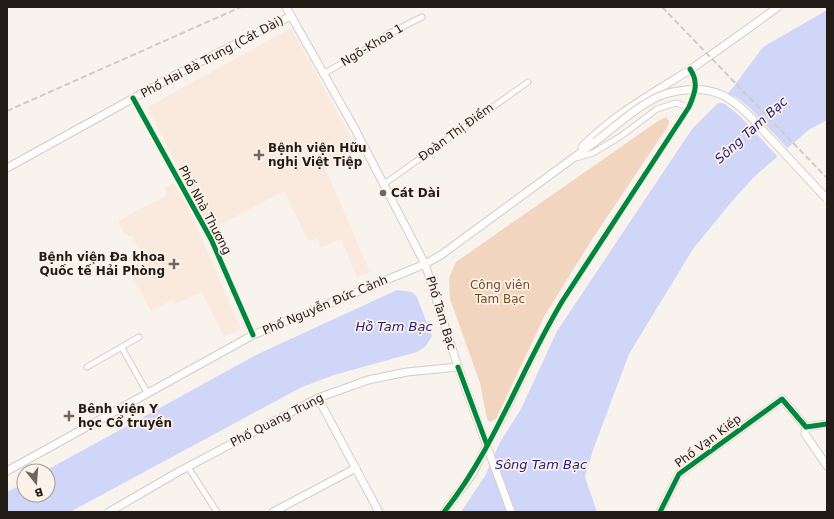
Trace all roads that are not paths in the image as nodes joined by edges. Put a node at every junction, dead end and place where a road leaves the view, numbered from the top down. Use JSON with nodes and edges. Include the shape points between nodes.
{"nodes":[{"id":1,"x":286,"y":7,"type":"edge"},
{"id":2,"x":778,"y":7,"type":"edge"},
{"id":3,"x":291,"y":16,"type":"junction"},
{"id":4,"x":422,"y":17,"type":"dead end"},
{"id":5,"x":690,"y":69,"type":"junction"},
{"id":6,"x":323,"y":74,"type":"junction"},
{"id":7,"x":528,"y":82,"type":"dead end"},
{"id":8,"x":133,"y":98,"type":"junction"},
{"id":9,"x":689,"y":106,"type":"junction"},
{"id":10,"x":571,"y":159,"type":"junction"},
{"id":11,"x":7,"y":168,"type":"edge"},
{"id":12,"x":384,"y":184,"type":"junction"},
{"id":13,"x":827,"y":200,"type":"edge"},
{"id":14,"x":425,"y":264,"type":"junction"},
{"id":15,"x":253,"y":335,"type":"junction"},
{"id":16,"x":139,"y":337,"type":"dead end"},
{"id":17,"x":122,"y":348,"type":"junction"},
{"id":18,"x":87,"y":367,"type":"dead end"},
{"id":19,"x":458,"y":367,"type":"junction"},
{"id":20,"x":148,"y":394,"type":"junction"},
{"id":21,"x":318,"y":398,"type":"junction"},
{"id":22,"x":827,"y":424,"type":"edge"},
{"id":23,"x":806,"y":427,"type":"junction"},
{"id":24,"x":487,"y":445,"type":"junction"},
{"id":25,"x":827,"y":466,"type":"edge"},
{"id":26,"x":188,"y":467,"type":"junction"},
{"id":27,"x":356,"y":468,"type":"junction"},
{"id":28,"x":7,"y":471,"type":"edge"},
{"id":29,"x":109,"y":512,"type":"edge"},
{"id":30,"x":217,"y":512,"type":"edge"},
{"id":31,"x":273,"y":512,"type":"edge"},
{"id":32,"x":379,"y":512,"type":"edge"},
{"id":33,"x":444,"y":512,"type":"edge"},
{"id":34,"x":511,"y":512,"type":"edge"},
{"id":35,"x":660,"y":512,"type":"edge"}],
"edges":[{"from":1,"to":3,"type":"main road","name":"Phố Tam Bạc"},
{"from":2,"to":5,"type":"main road","name":"Phố Nguyễn Đức Cảnh"},
{"from":3,"to":6,"type":"main road","name":"Phố Tam Bạc"},
{"from":3,"to":8,"type":"main road","name":"Phố Hai Bà Trưng (Cát Dài)"},
{"from":4,"to":6,"type":"street","name":"Ngõ-Khoa 1","via":[[388,34]]},
{"from":5,"to":9,"type":"street","via":[[695,77],[694,94]]},
{"from":5,"to":10,"type":"main road","name":"Phố Nguyễn Đức Cảnh","via":[[592,137]]},
{"from":6,"to":12,"type":"main road","name":"Phố Tam Bạc"},
{"from":7,"to":12,"type":"street","name":"Đoàn Thị Điểm"},
{"from":8,"to":11,"type":"main road","name":"Phố Hai Bà Trưng (Cát Dài)"},
{"from":8,"to":15,"type":"street","name":"Phố Nhà Thương","via":[[211,239]]},
{"from":9,"to":10,"type":"street","via":[[676,103],[657,109],[593,153]]},
{"from":9,"to":24,"type":"street","via":[[550,322]]},
{"from":10,"to":13,"type":"main road","name":"Phố Nguyễn Đức Cảnh","bridge":true,"via":[[646,104],[665,94],[691,89],[704,90],[734,102]]},
{"from":10,"to":14,"type":"main road","name":"Phố Nguyễn Đức Cảnh","via":[[441,255]]},
{"from":12,"to":14,"type":"main road","name":"Phố Tam Bạc"},
{"from":14,"to":15,"type":"main road","name":"Phố Nguyễn Đức Cảnh"},
{"from":14,"to":19,"type":"main road","name":"Phố Tam Bạc"},
{"from":15,"to":20,"type":"main road","name":"Phố Nguyễn Đức Cảnh"},
{"from":16,"to":17,"type":"street"},
{"from":17,"to":18,"type":"street"},
{"from":17,"to":20,"type":"street"},
{"from":19,"to":21,"type":"main road","name":"Phố Quang Trung","via":[[407,372],[368,380]]},
{"from":19,"to":24,"type":"main road","name":"Phố Tam Bạc"},
{"from":20,"to":28,"type":"main road","name":"Phố Nguyễn Đức Cảnh"},
{"from":21,"to":26,"type":"main road","name":"Phố Quang Trung"},
{"from":21,"to":27,"type":"main road"},
{"from":22,"to":23,"type":"main road"},
{"from":23,"to":25,"type":"main road","via":[[805,434]]},
{"from":23,"to":35,"type":"main road","name":"Phố Vạn Kiếp","via":[[782,399],[678,474]]},
{"from":24,"to":33,"type":"main road","via":[[472,473]]},
{"from":24,"to":34,"type":"main road","name":"Phố Tam Bạc"},
{"from":26,"to":29,"type":"main road","name":"Phố Quang Trung"},
{"from":26,"to":30,"type":"street"},
{"from":27,"to":31,"type":"main road"},
{"from":27,"to":32,"type":"main road"}]}
